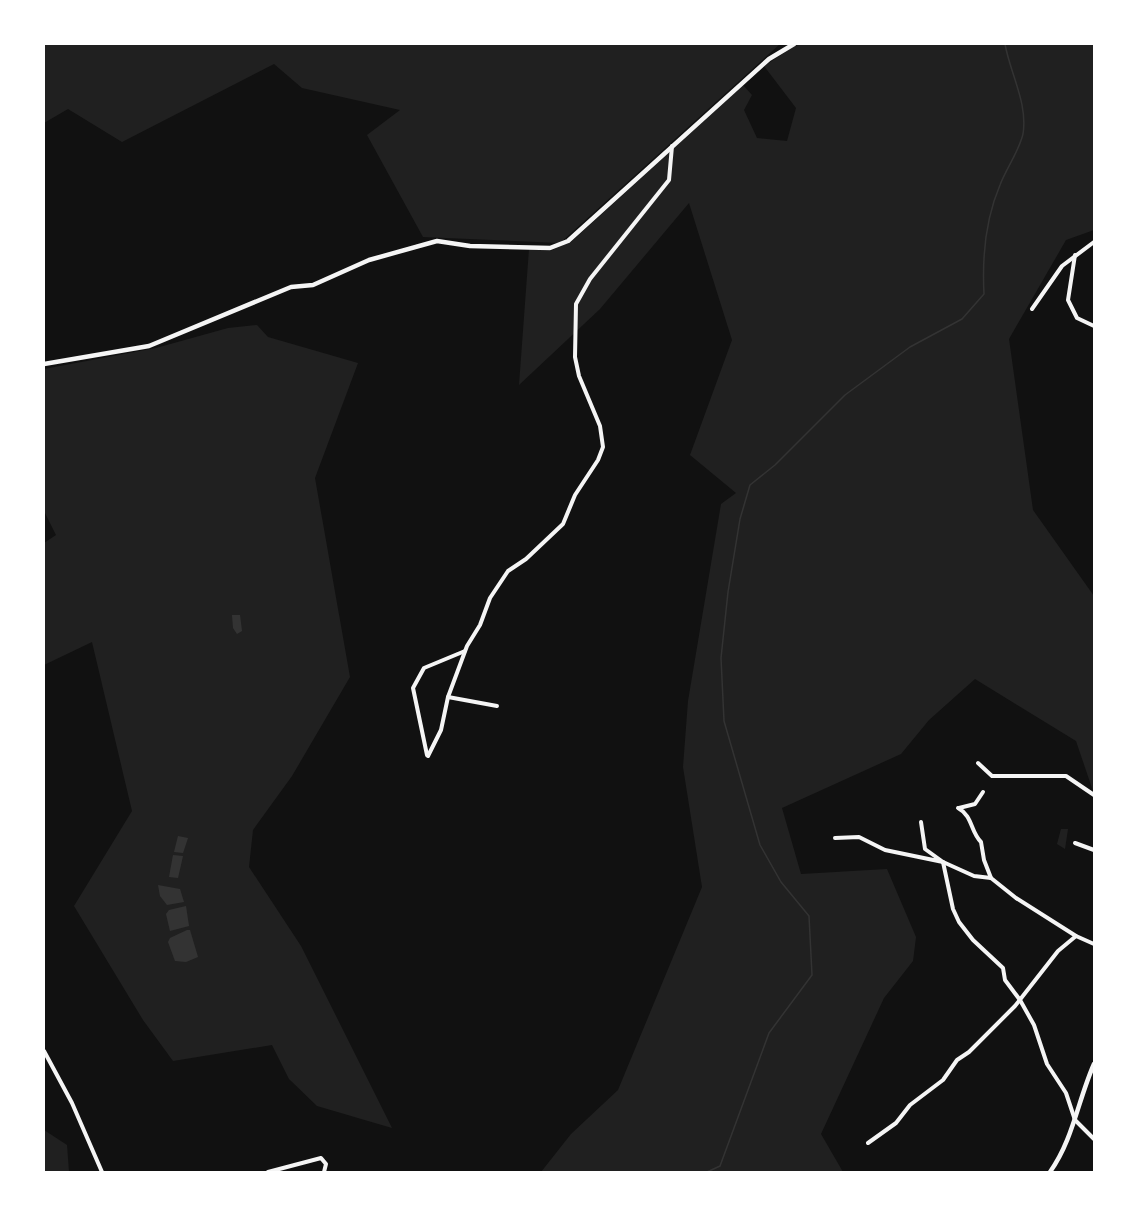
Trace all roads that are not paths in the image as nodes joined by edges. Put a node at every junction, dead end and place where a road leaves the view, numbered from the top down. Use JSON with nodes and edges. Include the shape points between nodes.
{"nodes":[{"id":1,"x":794,"y":44,"type":"edge"},
{"id":2,"x":672,"y":146,"type":"junction"},
{"id":3,"x":1095,"y":242,"type":"edge"},
{"id":4,"x":1075,"y":255,"type":"junction"},
{"id":5,"x":1032,"y":309,"type":"dead end"},
{"id":6,"x":1095,"y":326,"type":"edge"},
{"id":7,"x":44,"y":364,"type":"edge"},
{"id":8,"x":465,"y":651,"type":"junction"},
{"id":9,"x":448,"y":698,"type":"junction"},
{"id":10,"x":496,"y":706,"type":"dead end"},
{"id":11,"x":978,"y":763,"type":"dead end"},
{"id":12,"x":983,"y":792,"type":"dead end"},
{"id":13,"x":1095,"y":795,"type":"edge"},
{"id":14,"x":921,"y":822,"type":"dead end"},
{"id":15,"x":835,"y":838,"type":"dead end"},
{"id":16,"x":1075,"y":843,"type":"dead end"},
{"id":17,"x":1095,"y":850,"type":"edge"},
{"id":18,"x":943,"y":862,"type":"junction"},
{"id":19,"x":991,"y":878,"type":"junction"},
{"id":20,"x":1076,"y":936,"type":"junction"},
{"id":21,"x":1095,"y":944,"type":"edge"},
{"id":22,"x":1020,"y":1000,"type":"junction"},
{"id":23,"x":44,"y":1051,"type":"edge"},
{"id":24,"x":1095,"y":1064,"type":"edge"},
{"id":25,"x":1074,"y":1117,"type":"junction"},
{"id":26,"x":1095,"y":1139,"type":"edge"},
{"id":27,"x":868,"y":1143,"type":"dead end"},
{"id":28,"x":102,"y":1173,"type":"edge"},
{"id":29,"x":268,"y":1173,"type":"edge"},
{"id":30,"x":324,"y":1173,"type":"edge"},
{"id":31,"x":1050,"y":1173,"type":"edge"}],
"edges":[{"from":1,"to":2,"type":"street","via":[[770,59]]},
{"from":2,"to":7,"type":"street","via":[[568,241],[550,248],[437,242],[369,260],[313,285],[291,286],[149,346]]},
{"from":2,"to":8,"type":"street","via":[[669,180],[590,279],[576,304],[575,357],[600,426],[603,447],[598,460],[574,495],[563,524],[501,580]]},
{"from":3,"to":4,"type":"street"},
{"from":4,"to":5,"type":"street"},
{"from":4,"to":6,"type":"street","via":[[1069,304],[1077,318]]},
{"from":8,"to":9,"type":"street"},
{"from":8,"to":9,"type":"street","via":[[424,668],[412,688],[428,756],[441,730]]},
{"from":9,"to":10,"type":"street"},
{"from":11,"to":13,"type":"street","via":[[992,776],[1066,776]]},
{"from":12,"to":19,"type":"street","via":[[975,804],[958,808],[970,818]]},
{"from":14,"to":18,"type":"street","via":[[925,849]]},
{"from":15,"to":18,"type":"street","via":[[859,837],[885,850]]},
{"from":16,"to":17,"type":"street"},
{"from":18,"to":19,"type":"street","via":[[974,876]]},
{"from":18,"to":22,"type":"street","via":[[959,922],[1003,968],[1005,980]]},
{"from":19,"to":20,"type":"street"},
{"from":20,"to":21,"type":"street"},
{"from":20,"to":22,"type":"street","via":[[1058,951]]},
{"from":22,"to":25,"type":"street"},
{"from":22,"to":27,"type":"street","via":[[957,1060],[943,1080]]},
{"from":23,"to":28,"type":"street"},
{"from":24,"to":25,"type":"street"},
{"from":25,"to":26,"type":"street"},
{"from":25,"to":31,"type":"street","via":[[1060,1158]]},
{"from":29,"to":30,"type":"street","via":[[321,1158],[326,1164]]}]}
